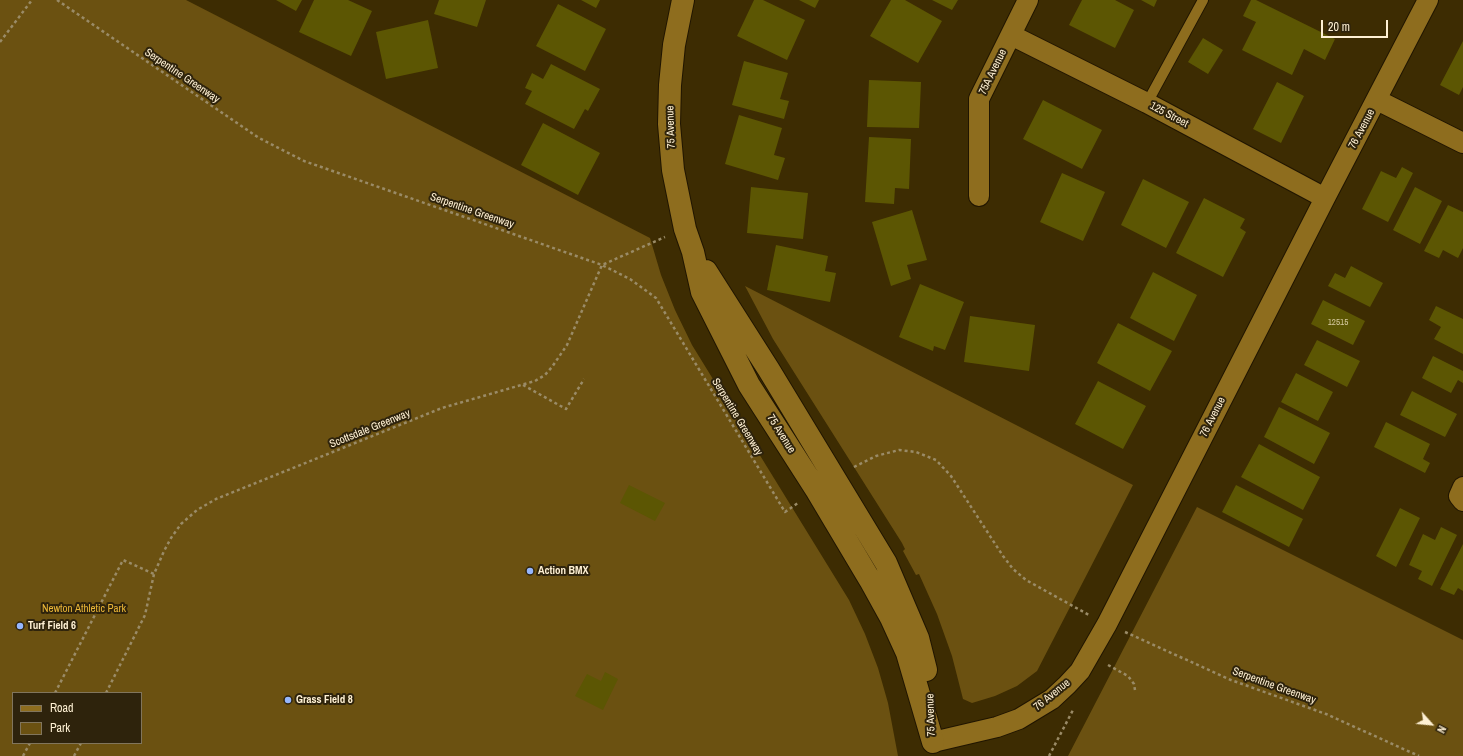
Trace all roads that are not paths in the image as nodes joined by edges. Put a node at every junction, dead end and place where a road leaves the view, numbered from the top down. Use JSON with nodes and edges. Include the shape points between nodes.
{"nodes":[{"id":1,"x":683,"y":0,"type":"edge"},
{"id":2,"x":1028,"y":0,"type":"edge"},
{"id":3,"x":1203,"y":0,"type":"edge"},
{"id":4,"x":1428,"y":0,"type":"edge"},
{"id":5,"x":1011,"y":35,"type":"junction"},
{"id":6,"x":1377,"y":100,"type":"junction"},
{"id":7,"x":1146,"y":103,"type":"junction"},
{"id":8,"x":1463,"y":143,"type":"edge"},
{"id":9,"x":979,"y":196,"type":"dead end"},
{"id":10,"x":1325,"y":198,"type":"junction"},
{"id":11,"x":1463,"y":486,"type":"edge"},
{"id":12,"x":1463,"y":501,"type":"edge"},
{"id":13,"x":933,"y":749,"type":"edge"}],
"edges":[{"from":1,"to":13,"type":"street","name":"75 Avenue","via":[[674,45],[669,124],[673,170],[702,292],[750,385],[817,491],[891,618],[907,653]]},
{"from":2,"to":5,"type":"street","name":"75A Avenue"},
{"from":3,"to":7,"type":"lane"},
{"from":4,"to":6,"type":"street","name":"76 Avenue"},
{"from":5,"to":7,"type":"street","name":"125 Street"},
{"from":5,"to":9,"type":"street","name":"75A Avenue","via":[[979,99]]},
{"from":6,"to":8,"type":"street"},
{"from":6,"to":10,"type":"street","name":"76 Avenue"},
{"from":7,"to":10,"type":"street","name":"125 Street"},
{"from":10,"to":13,"type":"street","name":"76 Avenue","via":[[1107,624],[1080,671],[1052,699],[1019,719]]},
{"from":11,"to":12,"type":"street","via":[[1459,496]]}]}
